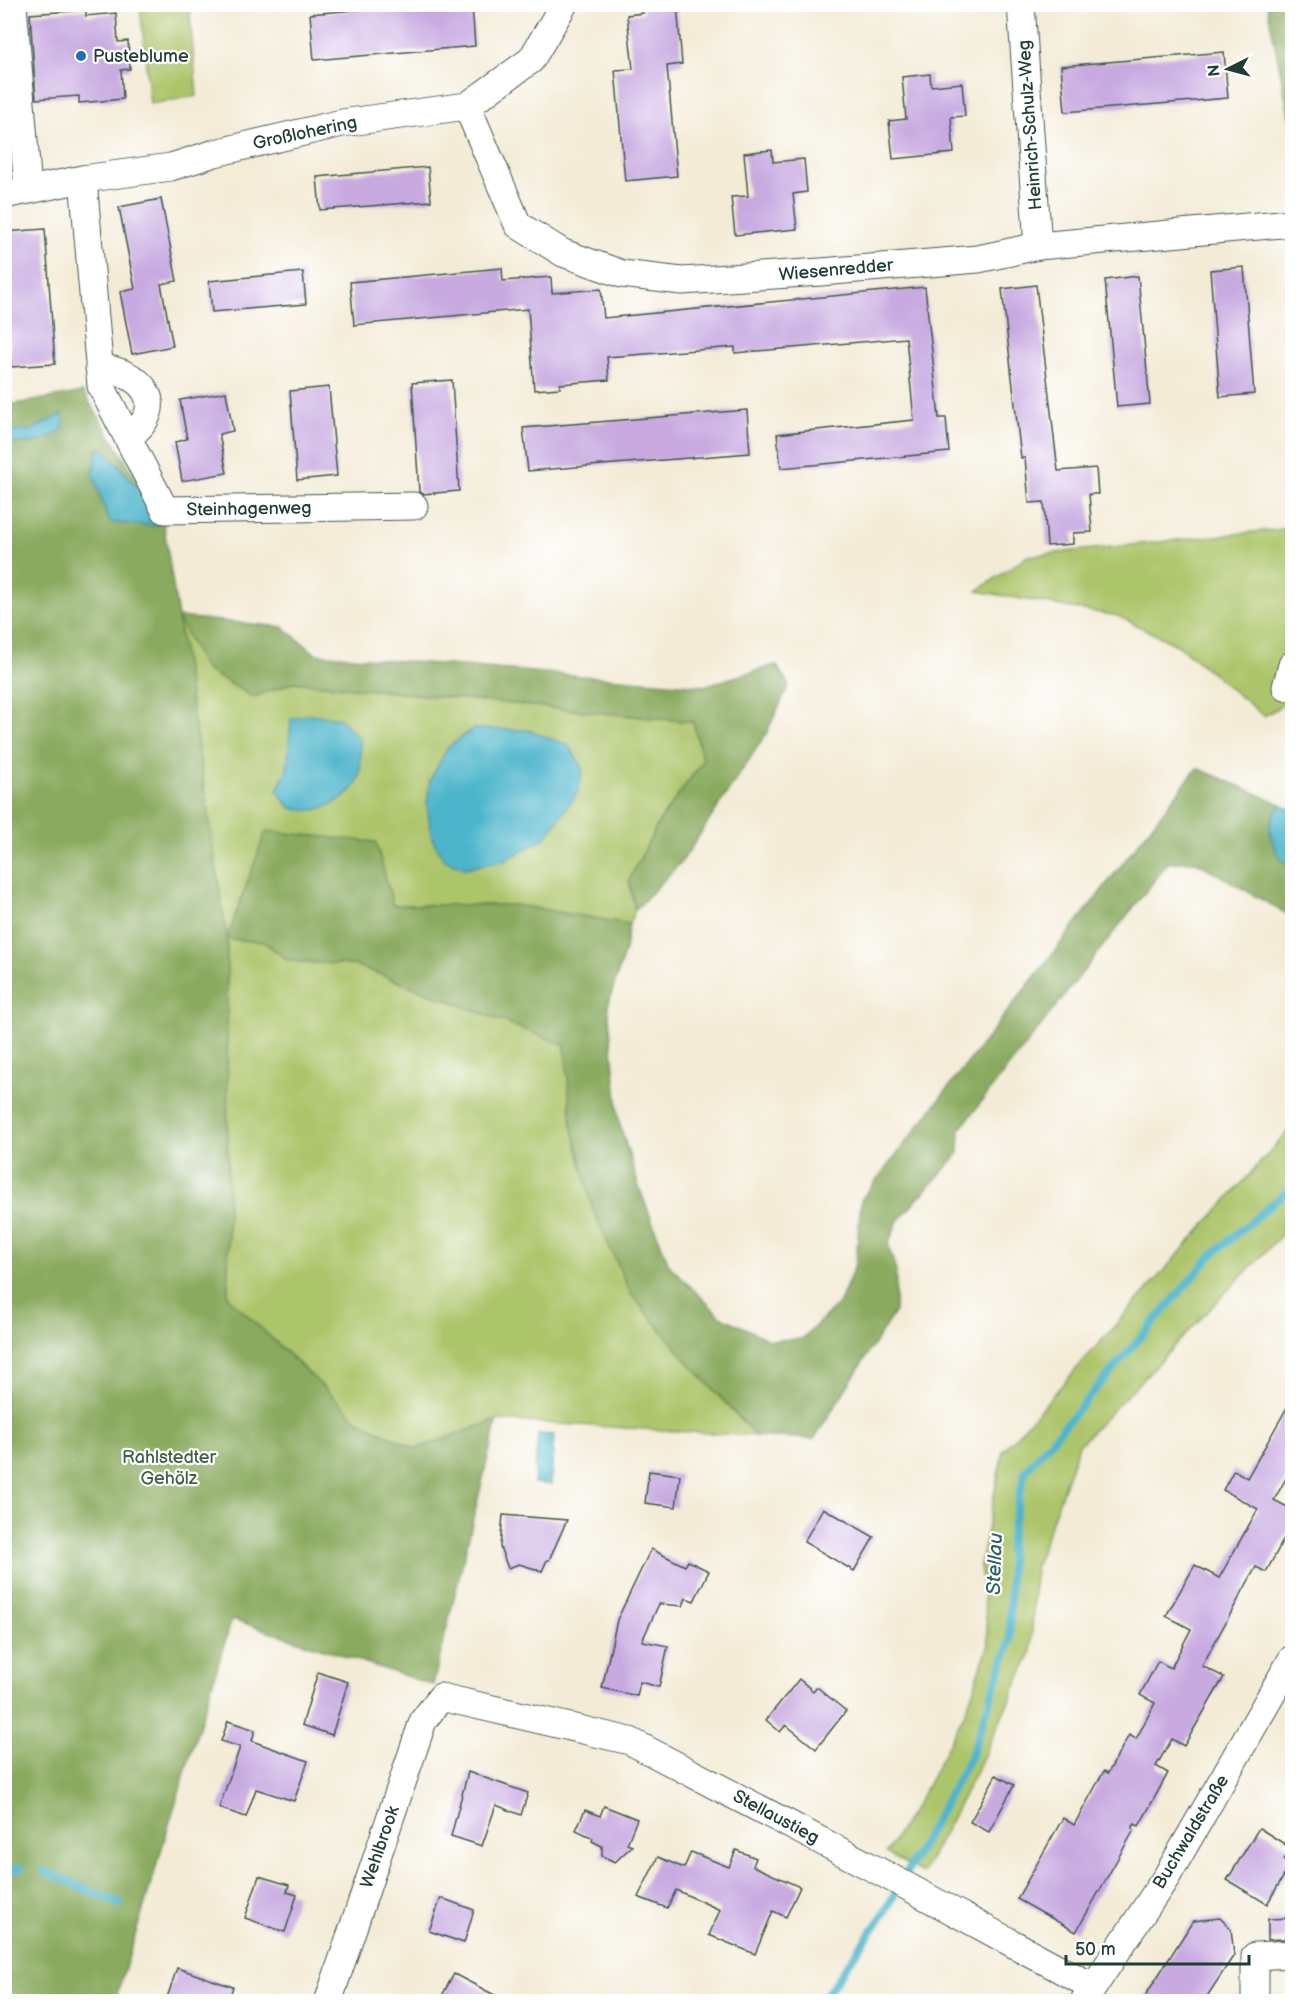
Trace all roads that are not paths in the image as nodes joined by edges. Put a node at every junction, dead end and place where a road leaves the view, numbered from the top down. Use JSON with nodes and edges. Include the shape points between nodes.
{"nodes":[{"id":1,"x":13,"y":4,"type":"edge"},
{"id":2,"x":564,"y":4,"type":"edge"},
{"id":3,"x":1021,"y":4,"type":"edge"},
{"id":4,"x":467,"y":106,"type":"junction"},
{"id":5,"x":83,"y":179,"type":"junction"},
{"id":6,"x":16,"y":192,"type":"edge"},
{"id":7,"x":1293,"y":223,"type":"edge"},
{"id":8,"x":1038,"y":246,"type":"junction"},
{"id":9,"x":99,"y":368,"type":"junction"},
{"id":10,"x":128,"y":437,"type":"junction"},
{"id":11,"x":414,"y":506,"type":"dead end"},
{"id":12,"x":1293,"y":1659,"type":"edge"},
{"id":13,"x":441,"y":1697,"type":"joint"},
{"id":14,"x":1293,"y":1954,"type":"edge"},
{"id":15,"x":1088,"y":1994,"type":"edge"},
{"id":16,"x":328,"y":2001,"type":"edge"},
{"id":17,"x":1255,"y":2001,"type":"edge"}],
"edges":[{"from":1,"to":6,"type":"street"},
{"from":2,"to":4,"type":"street","name":"Großlohering","via":[[531,60]]},
{"from":3,"to":8,"type":"street","name":"Heinrich-Schulz-Weg"},
{"from":4,"to":5,"type":"street","name":"Großlohering","via":[[342,123],[171,167]]},
{"from":4,"to":8,"type":"street","name":"Wiesenredder","via":[[518,225],[563,253],[622,274],[705,280],[978,259]]},
{"from":5,"to":6,"type":"street","name":"Großlohering"},
{"from":5,"to":9,"type":"street","name":"Steinhagenweg"},
{"from":7,"to":8,"type":"street","name":"Wiesenredder"},
{"from":9,"to":10,"type":"street","name":"Steinhagenweg","via":[[100,386]]},
{"from":9,"to":10,"type":"street","via":[[128,375],[144,387],[147,417]]},
{"from":10,"to":11,"type":"street","name":"Steinhagenweg","via":[[165,510]]},
{"from":12,"to":15,"type":"street","name":"Buchwaldstraße","via":[[1167,1876]]},
{"from":13,"to":15,"type":"street","name":"Stellaustieg","via":[[630,1741],[888,1876]]},
{"from":13,"to":16,"type":"street","name":"Wehlbrook","via":[[423,1721]]},
{"from":14,"to":17,"type":"street","via":[[1255,1956]]}]}
